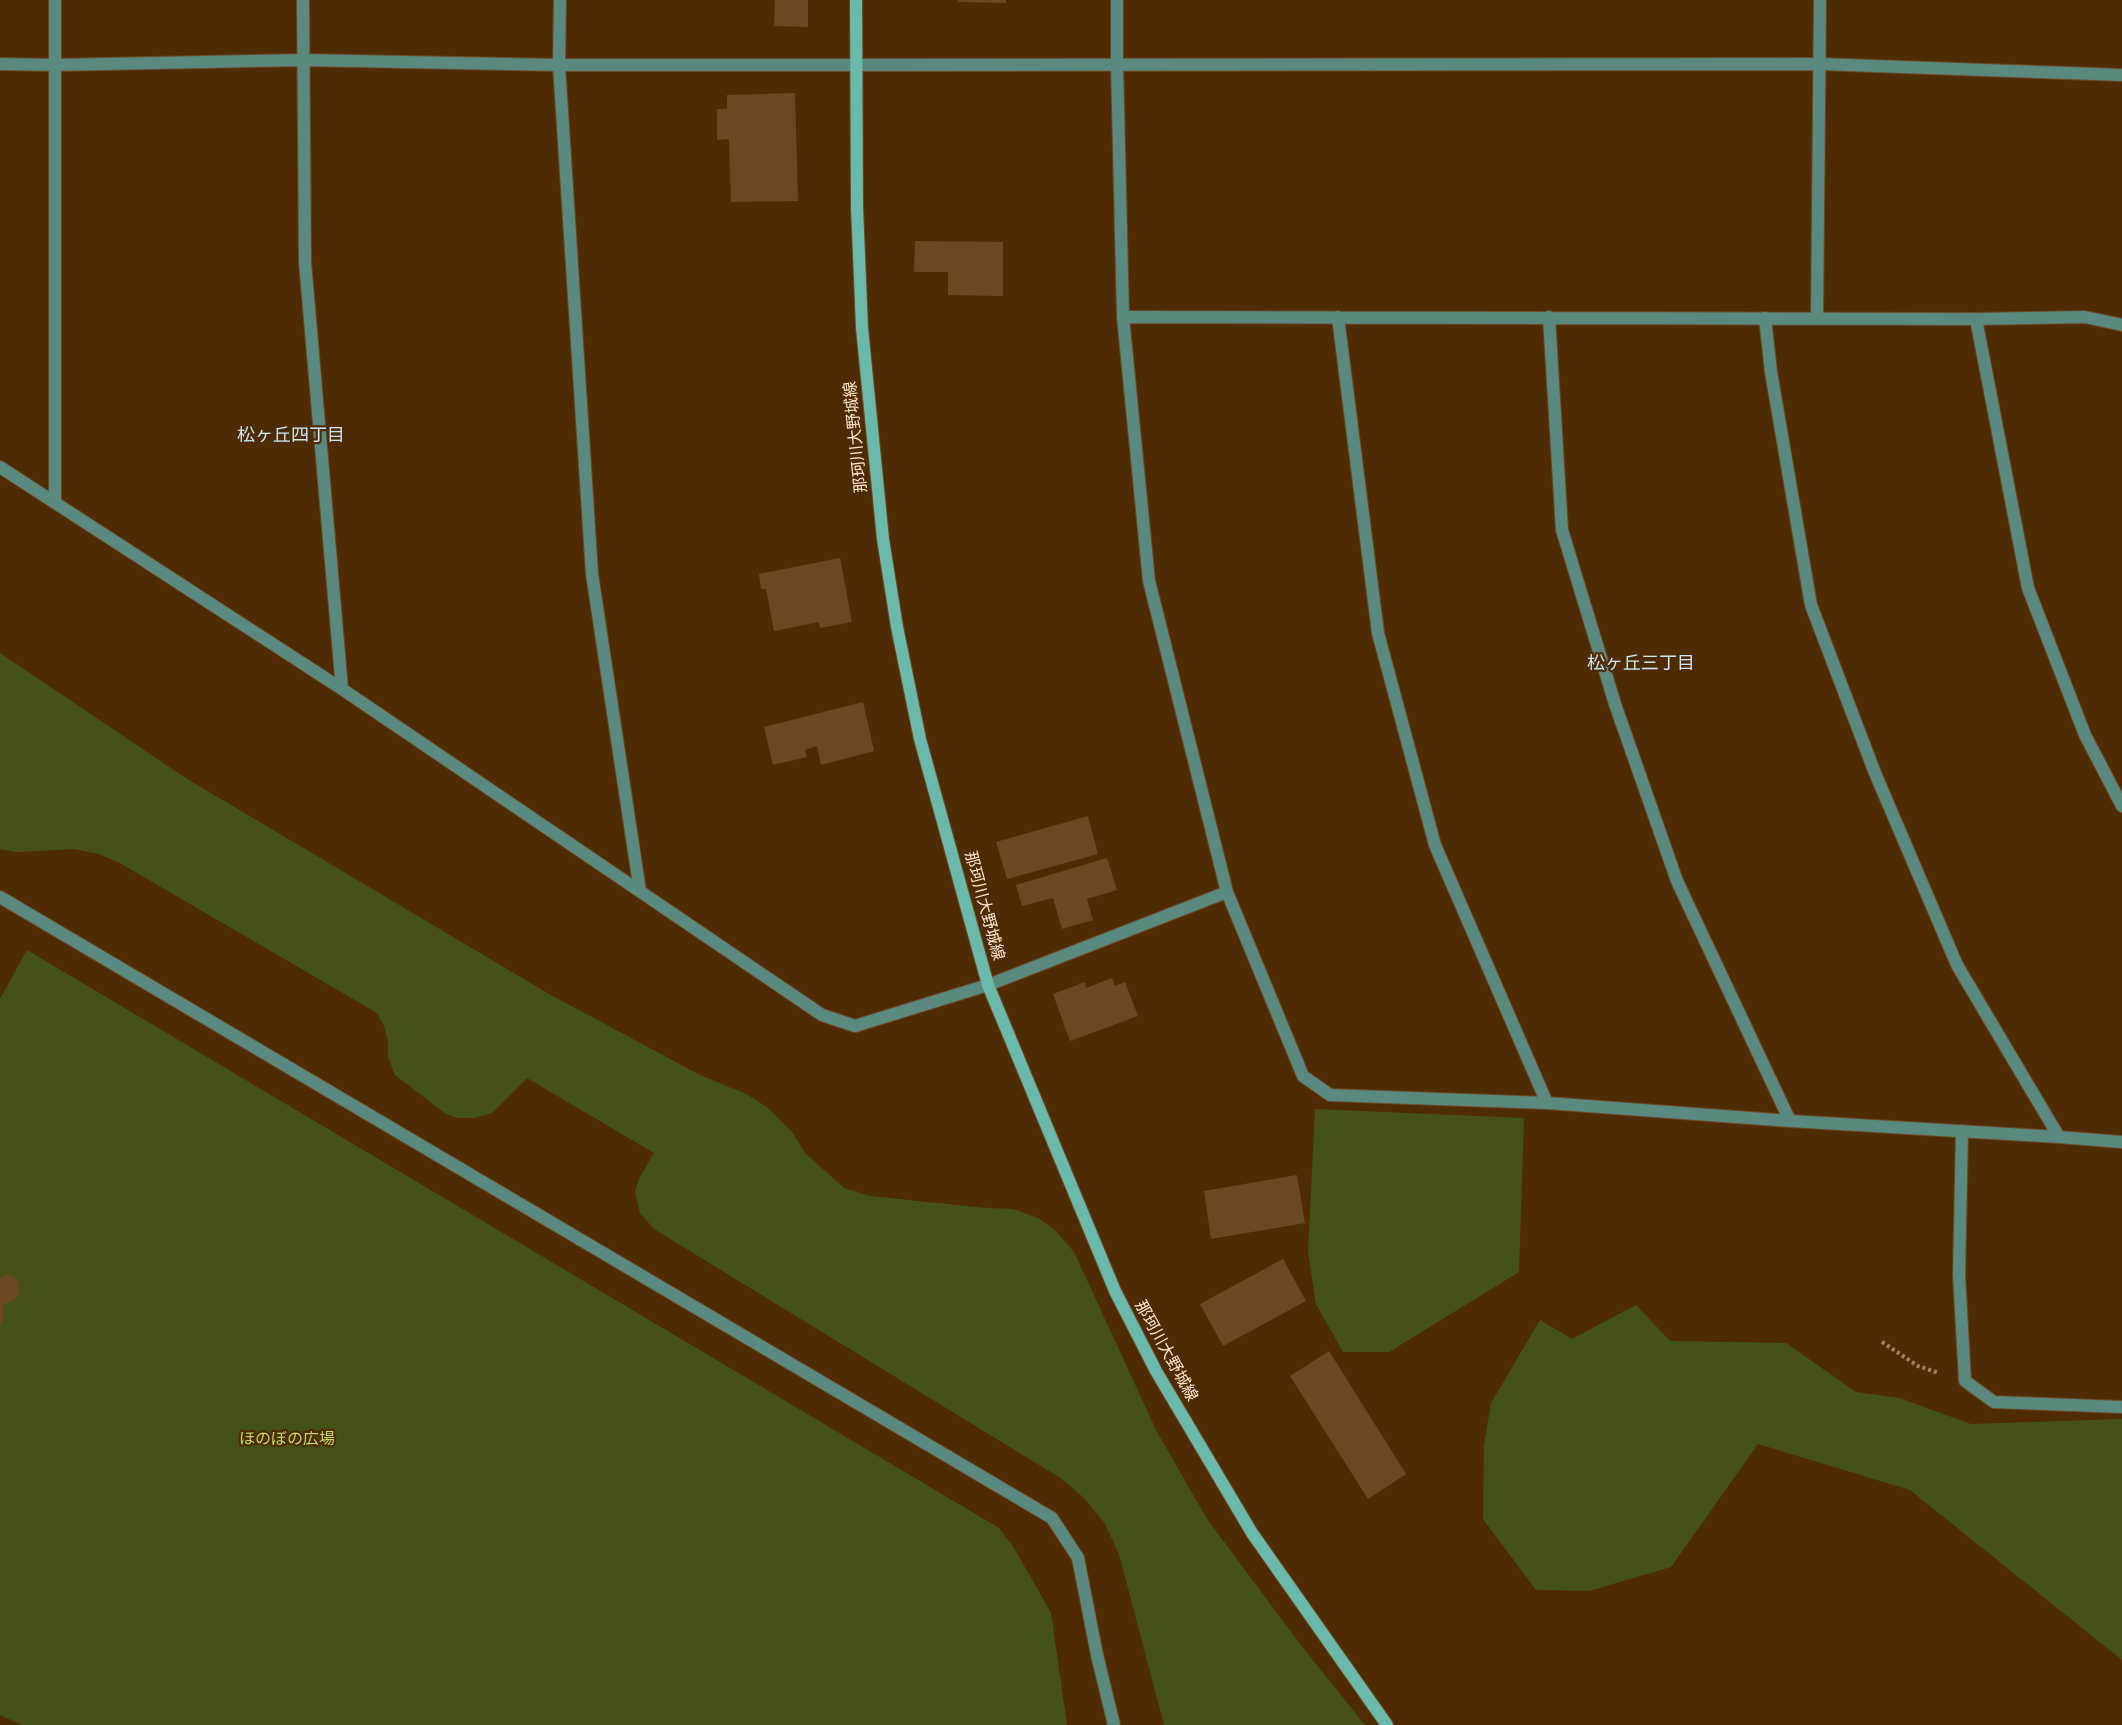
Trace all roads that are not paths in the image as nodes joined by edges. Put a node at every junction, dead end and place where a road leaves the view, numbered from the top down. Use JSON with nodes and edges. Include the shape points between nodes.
{"nodes":[{"id":1,"x":55,"y":0,"type":"edge"},
{"id":2,"x":303,"y":0,"type":"edge"},
{"id":3,"x":560,"y":0,"type":"edge"},
{"id":4,"x":856,"y":0,"type":"edge"},
{"id":5,"x":1118,"y":0,"type":"edge"},
{"id":6,"x":1820,"y":0,"type":"edge"},
{"id":7,"x":302,"y":60,"type":"junction"},
{"id":8,"x":0,"y":63,"type":"edge"},
{"id":9,"x":55,"y":64,"type":"junction"},
{"id":10,"x":1117,"y":64,"type":"junction"},
{"id":11,"x":1820,"y":64,"type":"junction"},
{"id":12,"x":559,"y":65,"type":"junction"},
{"id":13,"x":856,"y":65,"type":"junction"},
{"id":14,"x":2122,"y":75,"type":"edge"},
{"id":15,"x":1123,"y":317,"type":"junction"},
{"id":16,"x":1338,"y":317,"type":"junction"},
{"id":17,"x":1549,"y":318,"type":"junction"},
{"id":18,"x":1766,"y":318,"type":"junction"},
{"id":19,"x":1816,"y":318,"type":"junction"},
{"id":20,"x":1976,"y":319,"type":"junction"},
{"id":21,"x":2122,"y":325,"type":"edge"},
{"id":22,"x":0,"y":468,"type":"edge"},
{"id":23,"x":55,"y":502,"type":"junction"},
{"id":24,"x":342,"y":689,"type":"junction"},
{"id":25,"x":2122,"y":806,"type":"edge"},
{"id":26,"x":640,"y":891,"type":"junction"},
{"id":27,"x":1227,"y":892,"type":"junction"},
{"id":28,"x":0,"y":897,"type":"edge"},
{"id":29,"x":988,"y":985,"type":"junction"},
{"id":30,"x":1548,"y":1103,"type":"junction"},
{"id":31,"x":1790,"y":1121,"type":"junction"},
{"id":32,"x":1962,"y":1131,"type":"junction"},
{"id":33,"x":2058,"y":1137,"type":"junction"},
{"id":34,"x":2122,"y":1142,"type":"edge"},
{"id":35,"x":2122,"y":1407,"type":"edge"},
{"id":36,"x":1114,"y":1725,"type":"edge"},
{"id":37,"x":1387,"y":1725,"type":"edge"}],
"edges":[{"from":1,"to":9,"type":"street"},
{"from":2,"to":7,"type":"street"},
{"from":3,"to":12,"type":"street"},
{"from":4,"to":13,"type":"main road","name":"那珂川大野城線"},
{"from":5,"to":10,"type":"street"},
{"from":6,"to":11,"type":"street"},
{"from":7,"to":9,"type":"street"},
{"from":7,"to":12,"type":"street"},
{"from":7,"to":24,"type":"street","via":[[305,262]]},
{"from":8,"to":9,"type":"street"},
{"from":9,"to":23,"type":"street"},
{"from":10,"to":11,"type":"street"},
{"from":10,"to":13,"type":"street"},
{"from":10,"to":15,"type":"street"},
{"from":11,"to":14,"type":"street"},
{"from":11,"to":19,"type":"street"},
{"from":12,"to":13,"type":"street"},
{"from":12,"to":26,"type":"street","via":[[592,574]]},
{"from":13,"to":29,"type":"main road","name":"那珂川大野城線","via":[[862,328],[883,539],[920,739]]},
{"from":15,"to":16,"type":"street"},
{"from":15,"to":27,"type":"street","via":[[1149,581]]},
{"from":16,"to":17,"type":"street"},
{"from":16,"to":30,"type":"street","via":[[1378,633],[1435,845]]},
{"from":17,"to":18,"type":"street"},
{"from":17,"to":31,"type":"street","via":[[1562,530],[1614,704],[1677,881]]},
{"from":18,"to":19,"type":"street"},
{"from":18,"to":33,"type":"street","via":[[1771,372],[1811,605],[1875,773],[1957,965]]},
{"from":19,"to":20,"type":"street"},
{"from":20,"to":21,"type":"street","via":[[2085,317]]},
{"from":20,"to":25,"type":"street","via":[[2028,588],[2085,735]]},
{"from":22,"to":23,"type":"street"},
{"from":23,"to":24,"type":"street"},
{"from":24,"to":26,"type":"street"},
{"from":26,"to":29,"type":"street","via":[[822,1015],[855,1026]]},
{"from":27,"to":29,"type":"street"},
{"from":27,"to":30,"type":"street","via":[[1303,1076],[1330,1095]]},
{"from":28,"to":36,"type":"street","via":[[1052,1518],[1078,1558]]},
{"from":29,"to":37,"type":"main road","name":"那珂川大野城線","via":[[1115,1291],[1156,1371],[1252,1533]]},
{"from":30,"to":31,"type":"street"},
{"from":31,"to":32,"type":"street"},
{"from":32,"to":33,"type":"street"},
{"from":32,"to":35,"type":"street","via":[[1959,1275],[1965,1381],[1994,1402]]},
{"from":33,"to":34,"type":"street"}]}
